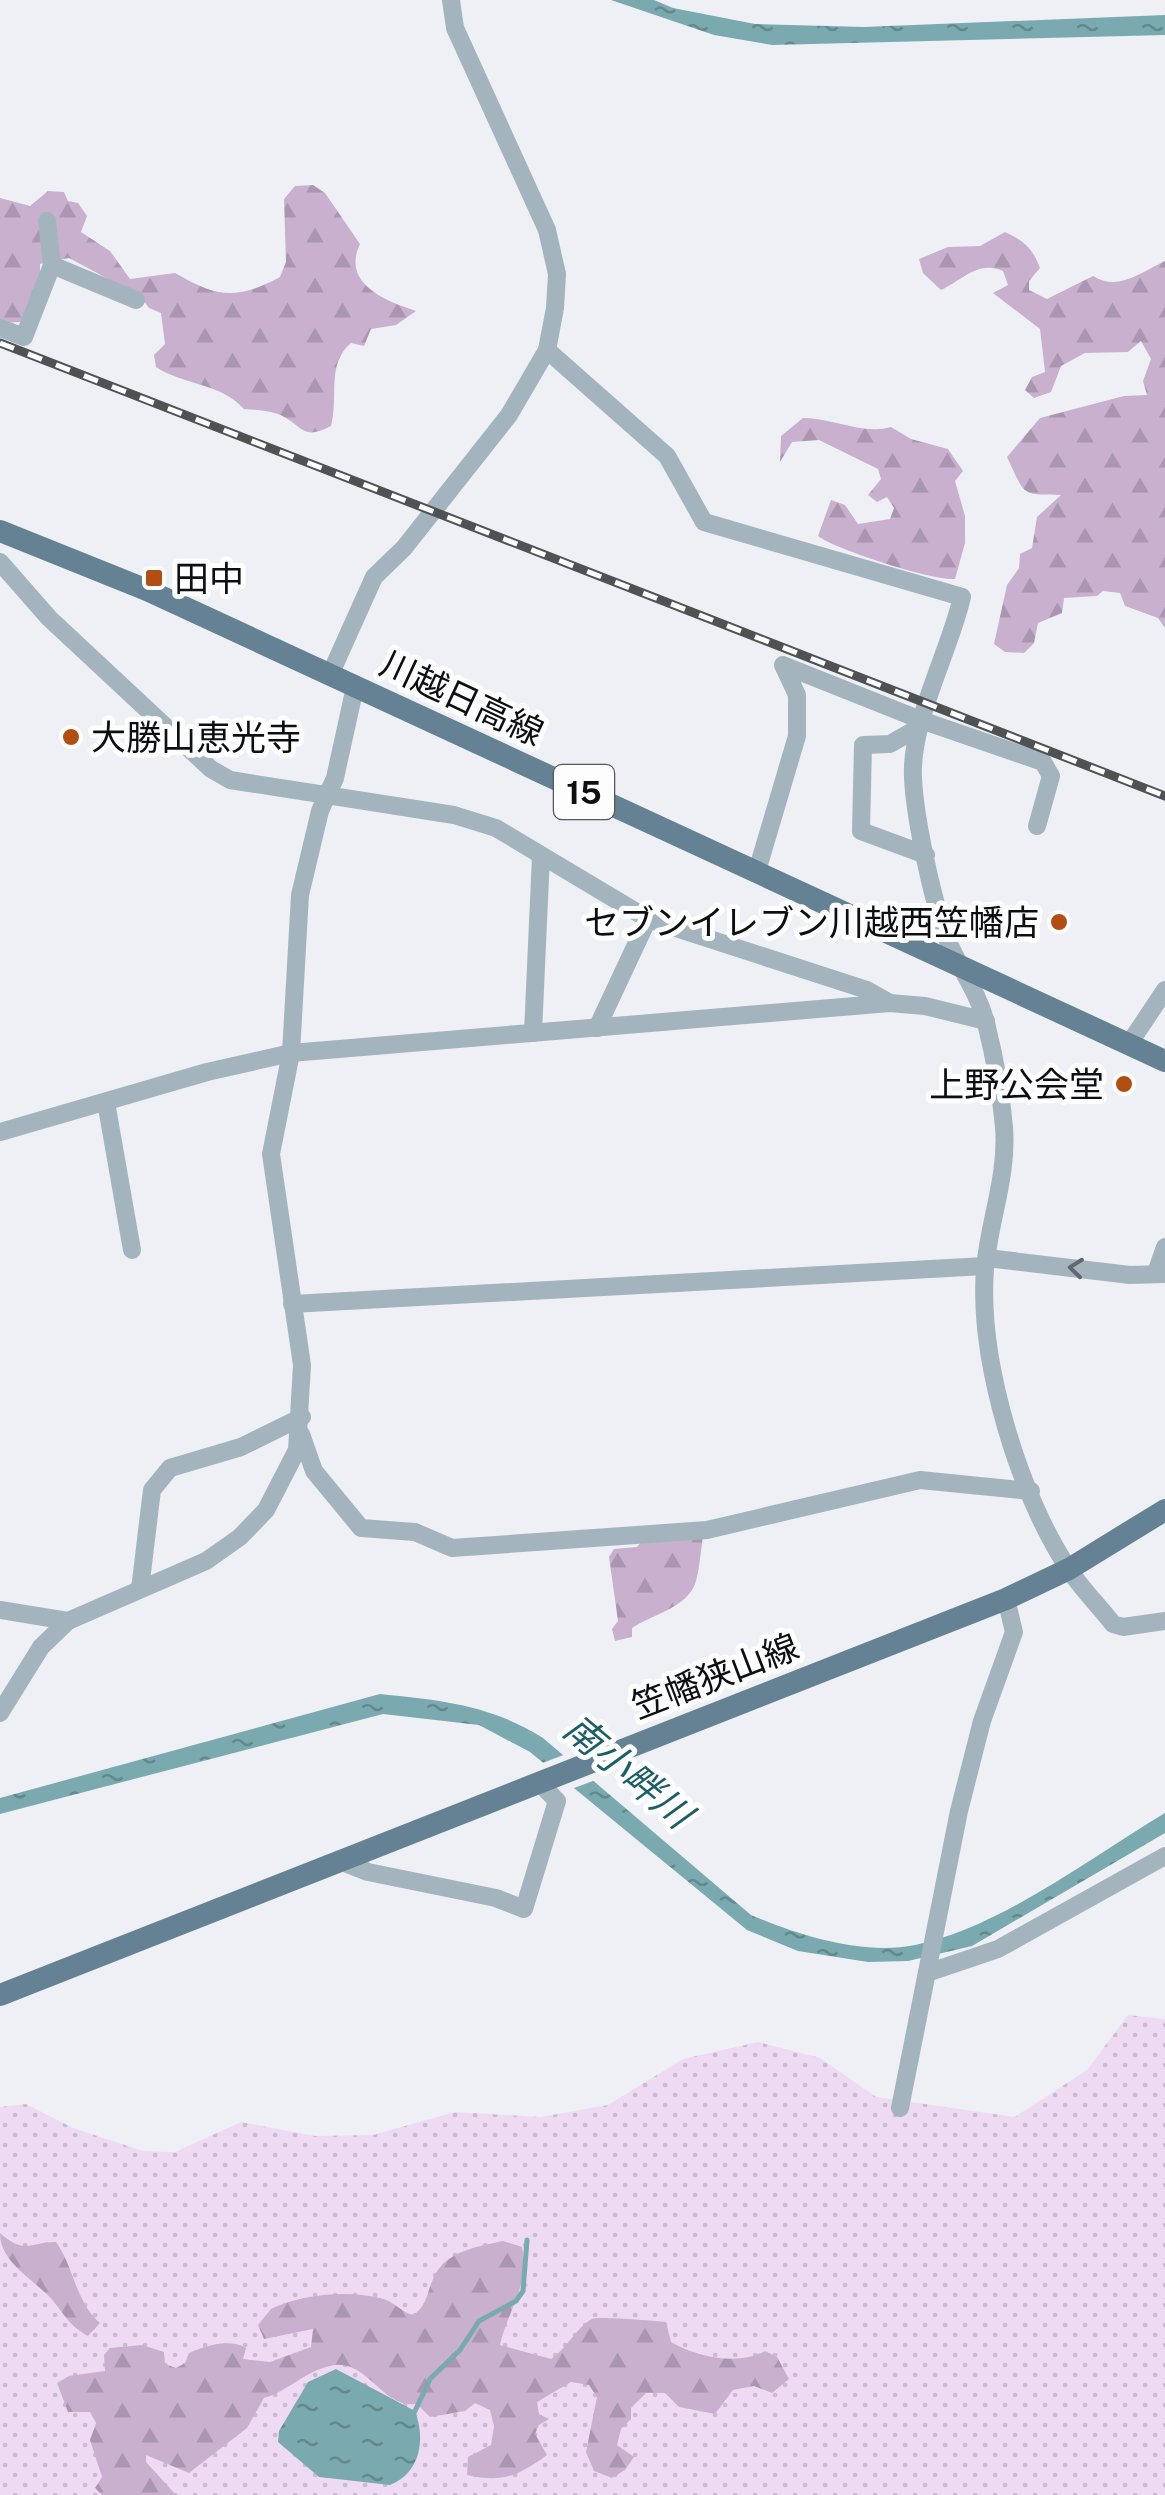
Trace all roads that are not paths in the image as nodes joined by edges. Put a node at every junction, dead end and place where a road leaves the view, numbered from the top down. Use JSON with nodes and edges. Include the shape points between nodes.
{"nodes":[{"id":1,"x":451,"y":0,"type":"edge"},
{"id":2,"x":47,"y":220,"type":"dead end"},
{"id":3,"x":52,"y":264,"type":"junction"},
{"id":4,"x":136,"y":300,"type":"dead end"},
{"id":5,"x":0,"y":328,"type":"edge"},
{"id":6,"x":547,"y":350,"type":"junction"},
{"id":7,"x":0,"y":531,"type":"edge"},
{"id":8,"x":0,"y":562,"type":"edge"},
{"id":9,"x":330,"y":675,"type":"junction"},
{"id":10,"x":356,"y":687,"type":"junction"},
{"id":11,"x":920,"y":724,"type":"junction"},
{"id":12,"x":328,"y":797,"type":"junction"},
{"id":13,"x":1038,"y":826,"type":"dead end"},
{"id":14,"x":926,"y":855,"type":"junction"},
{"id":15,"x":542,"y":856,"type":"junction"},
{"id":16,"x":757,"y":871,"type":"junction"},
{"id":17,"x":648,"y":919,"type":"junction"},
{"id":18,"x":966,"y":971,"type":"junction"},
{"id":19,"x":1165,"y":990,"type":"edge"},
{"id":20,"x":890,"y":1003,"type":"junction"},
{"id":21,"x":986,"y":1021,"type":"junction"},
{"id":22,"x":597,"y":1028,"type":"junction"},
{"id":23,"x":533,"y":1033,"type":"junction"},
{"id":24,"x":1129,"y":1044,"type":"junction"},
{"id":25,"x":291,"y":1053,"type":"junction"},
{"id":26,"x":1165,"y":1061,"type":"edge"},
{"id":27,"x":106,"y":1102,"type":"junction"},
{"id":28,"x":0,"y":1132,"type":"edge"},
{"id":29,"x":1165,"y":1247,"type":"edge"},
{"id":30,"x":132,"y":1250,"type":"dead end"},
{"id":31,"x":986,"y":1262,"type":"junction"},
{"id":32,"x":1160,"y":1274,"type":"edge"},
{"id":33,"x":292,"y":1304,"type":"junction"},
{"id":34,"x":301,"y":1426,"type":"junction"},
{"id":35,"x":1031,"y":1492,"type":"junction"},
{"id":36,"x":1165,"y":1510,"type":"edge"},
{"id":37,"x":1069,"y":1570,"type":"junction"},
{"id":38,"x":140,"y":1589,"type":"junction"},
{"id":39,"x":1006,"y":1600,"type":"junction"},
{"id":40,"x":0,"y":1610,"type":"edge"},
{"id":41,"x":68,"y":1620,"type":"junction"},
{"id":42,"x":1165,"y":1621,"type":"edge"},
{"id":43,"x":0,"y":1713,"type":"edge"},
{"id":44,"x":542,"y":1781,"type":"junction"},
{"id":45,"x":1165,"y":1856,"type":"edge"},
{"id":46,"x":340,"y":1861,"type":"junction"},
{"id":47,"x":928,"y":1968,"type":"junction"},
{"id":48,"x":0,"y":1995,"type":"edge"},
{"id":49,"x":900,"y":2108,"type":"dead end"}],
"edges":[{"from":1,"to":6,"type":"street","via":[[455,28],[547,230],[557,274]]},
{"from":2,"to":3,"type":"street"},
{"from":3,"to":4,"type":"street"},
{"from":3,"to":5,"type":"street","via":[[24,337]]},
{"from":6,"to":9,"type":"street","via":[[493,438],[374,577]]},
{"from":6,"to":11,"type":"street","via":[[667,456],[704,522],[962,597]]},
{"from":7,"to":9,"type":"main road","name":"川越日高線","number":"15"},
{"from":8,"to":12,"type":"street","via":[[48,618],[211,769],[246,784]]},
{"from":9,"to":10,"type":"main road","name":"川越日高線","number":"15"},
{"from":10,"to":12,"type":"street"},
{"from":10,"to":16,"type":"main road","name":"川越日高線","number":"15"},
{"from":11,"to":13,"type":"street","via":[[1043,762],[1050,776]]},
{"from":11,"to":14,"type":"street","via":[[913,778]]},
{"from":11,"to":14,"type":"street","via":[[890,744],[862,745],[862,832]]},
{"from":11,"to":16,"type":"street","via":[[782,665],[796,694],[797,736]]},
{"from":12,"to":15,"type":"street","via":[[454,815],[496,828]]},
{"from":12,"to":25,"type":"street","via":[[300,895]]},
{"from":14,"to":18,"type":"street","via":[[951,947]]},
{"from":15,"to":17,"type":"street"},
{"from":15,"to":23,"type":"street"},
{"from":16,"to":18,"type":"main road","name":"川越日高線","number":"15"},
{"from":17,"to":20,"type":"street"},
{"from":17,"to":22,"type":"street"},
{"from":18,"to":21,"type":"street"},
{"from":18,"to":24,"type":"main road","name":"川越日高線","number":"15"},
{"from":19,"to":24,"type":"street"},
{"from":20,"to":21,"type":"street"},
{"from":20,"to":22,"type":"street"},
{"from":21,"to":31,"type":"street","via":[[1004,1128],[1001,1191]]},
{"from":22,"to":23,"type":"street"},
{"from":23,"to":25,"type":"street"},
{"from":24,"to":26,"type":"main road","name":"川越日高線","number":"15"},
{"from":25,"to":27,"type":"street"},
{"from":25,"to":33,"type":"street","via":[[272,1154]]},
{"from":27,"to":28,"type":"street"},
{"from":27,"to":30,"type":"street"},
{"from":29,"to":32,"type":"street"},
{"from":32,"to":31,"type":"street","one_way":true},
{"from":31,"to":33,"type":"street"},
{"from":31,"to":35,"type":"street","via":[[986,1322],[1000,1402]]},
{"from":33,"to":34,"type":"street","via":[[302,1365]]},
{"from":34,"to":35,"type":"street","via":[[314,1470],[361,1528],[416,1532],[452,1548],[707,1530],[920,1480]]},
{"from":34,"to":38,"type":"street","via":[[291,1466],[254,1524],[206,1561]]},
{"from":34,"to":38,"type":"street","via":[[158,1477]]},
{"from":35,"to":37,"type":"street"},
{"from":36,"to":37,"type":"main road","name":"笠幡狭山線"},
{"from":37,"to":39,"type":"main road","name":"笠幡狭山線"},
{"from":37,"to":42,"type":"street","via":[[1113,1624]]},
{"from":38,"to":41,"type":"street"},
{"from":39,"to":44,"type":"main road","name":"笠幡狭山線"},
{"from":39,"to":47,"type":"street","via":[[1014,1632],[982,1721]]},
{"from":40,"to":41,"type":"street"},
{"from":41,"to":43,"type":"street","via":[[42,1647]]},
{"from":44,"to":46,"type":"main road","name":"笠幡狭山線"},
{"from":44,"to":46,"type":"street","via":[[557,1801],[524,1909]]},
{"from":45,"to":47,"type":"street","via":[[998,1949]]},
{"from":46,"to":48,"type":"main road","name":"笠幡狭山線"},
{"from":47,"to":49,"type":"street"}]}
